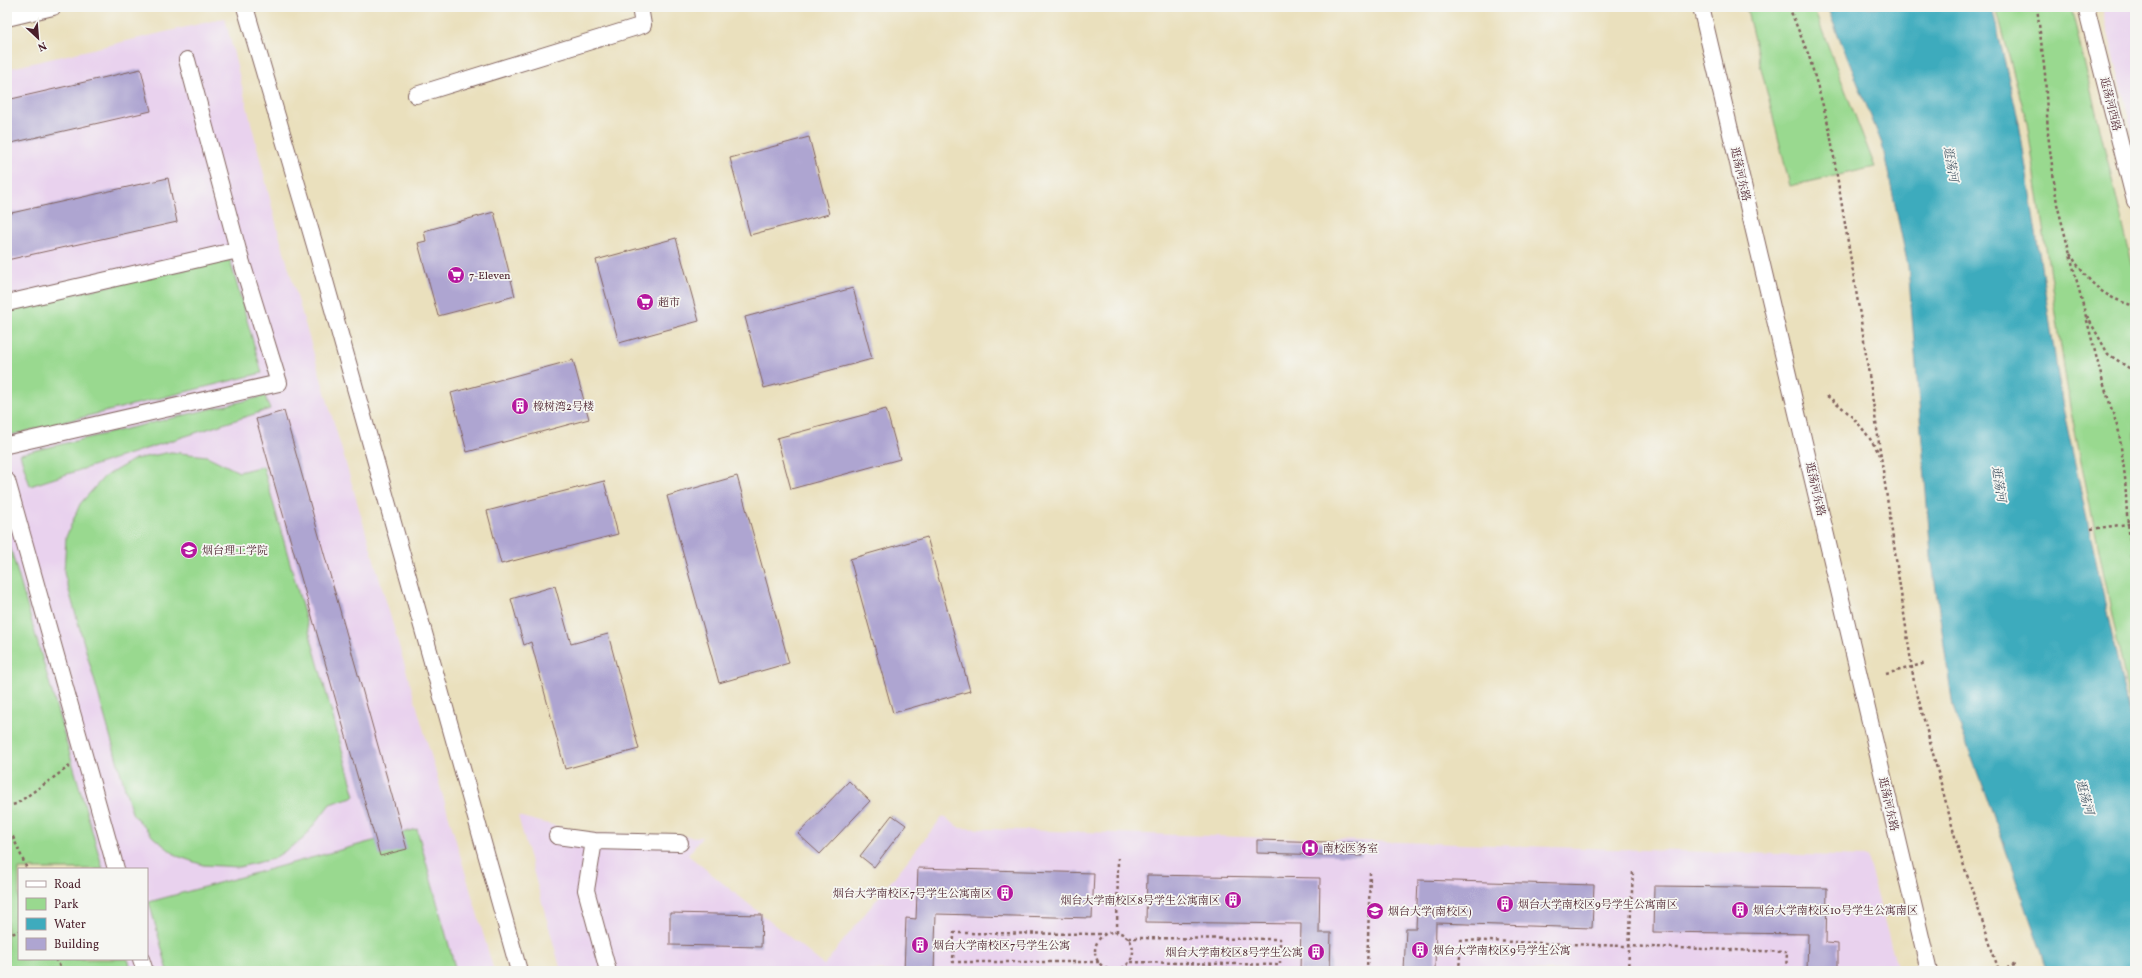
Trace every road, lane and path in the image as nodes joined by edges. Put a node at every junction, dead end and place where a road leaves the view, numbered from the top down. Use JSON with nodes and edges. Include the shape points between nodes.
{"nodes":[{"id":1,"x":53,"y":7,"type":"edge"},
{"id":2,"x":245,"y":7,"type":"edge"},
{"id":3,"x":640,"y":7,"type":"edge"},
{"id":4,"x":1701,"y":7,"type":"edge"},
{"id":5,"x":1789,"y":7,"type":"edge"},
{"id":6,"x":2037,"y":7,"type":"edge"},
{"id":7,"x":2086,"y":7,"type":"edge"},
{"id":8,"x":7,"y":18,"type":"edge"},
{"id":9,"x":187,"y":60,"type":"dead end"},
{"id":10,"x":416,"y":96,"type":"dead end"},
{"id":11,"x":2135,"y":201,"type":"edge"},
{"id":12,"x":238,"y":250,"type":"junction"},
{"id":13,"x":2069,"y":251,"type":"junction"},
{"id":14,"x":7,"y":303,"type":"edge"},
{"id":15,"x":2135,"y":306,"type":"edge"},
{"id":16,"x":2084,"y":310,"type":"junction"},
{"id":17,"x":2135,"y":372,"type":"edge"},
{"id":18,"x":1827,"y":396,"type":"dead end"},
{"id":19,"x":7,"y":444,"type":"edge"},
{"id":20,"x":1881,"y":457,"type":"junction"},
{"id":21,"x":7,"y":481,"type":"edge"},
{"id":22,"x":2128,"y":524,"type":"junction"},
{"id":23,"x":2135,"y":524,"type":"edge"},
{"id":24,"x":2092,"y":529,"type":"dead end"},
{"id":25,"x":2135,"y":582,"type":"edge"},
{"id":26,"x":1926,"y":663,"type":"dead end"},
{"id":27,"x":1912,"y":667,"type":"junction"},
{"id":28,"x":1886,"y":674,"type":"dead end"},
{"id":29,"x":73,"y":764,"type":"dead end"},
{"id":30,"x":7,"y":806,"type":"edge"},
{"id":31,"x":7,"y":836,"type":"edge"},
{"id":32,"x":557,"y":836,"type":"dead end"},
{"id":33,"x":594,"y":841,"type":"junction"},
{"id":34,"x":680,"y":843,"type":"dead end"},
{"id":35,"x":1118,"y":858,"type":"dead end"},
{"id":36,"x":27,"y":868,"type":"edge"},
{"id":37,"x":116,"y":868,"type":"edge"},
{"id":38,"x":1633,"y":871,"type":"dead end"},
{"id":39,"x":1370,"y":873,"type":"dead end"},
{"id":40,"x":18,"y":931,"type":"edge"},
{"id":41,"x":1117,"y":932,"type":"junction"},
{"id":42,"x":1105,"y":934,"type":"junction"},
{"id":43,"x":7,"y":936,"type":"edge"},
{"id":44,"x":1128,"y":938,"type":"junction"},
{"id":45,"x":1630,"y":946,"type":"junction"},
{"id":46,"x":56,"y":960,"type":"edge"},
{"id":47,"x":141,"y":960,"type":"edge"},
{"id":48,"x":1099,"y":962,"type":"junction"},
{"id":49,"x":1130,"y":962,"type":"junction"},
{"id":50,"x":2016,"y":964,"type":"dead end"},
{"id":51,"x":1113,"y":970,"type":"edge"},
{"id":52,"x":62,"y":971,"type":"edge"},
{"id":53,"x":144,"y":971,"type":"edge"},
{"id":54,"x":519,"y":971,"type":"edge"},
{"id":55,"x":608,"y":971,"type":"edge"},
{"id":56,"x":1366,"y":971,"type":"edge"},
{"id":57,"x":1460,"y":971,"type":"edge"},
{"id":58,"x":1628,"y":971,"type":"edge"},
{"id":59,"x":1786,"y":971,"type":"edge"},
{"id":60,"x":1929,"y":971,"type":"edge"},
{"id":61,"x":2000,"y":971,"type":"edge"}],
"edges":[{"from":1,"to":8,"type":"street"},
{"from":2,"to":54,"type":"street","via":[[316,249]]},
{"from":3,"to":10,"type":"street","via":[[643,25]]},
{"from":4,"to":60,"type":"street","name":"逛荡河东路"},
{"from":5,"to":20,"type":"path","via":[[1809,56],[1829,127]]},
{"from":6,"to":13,"type":"path","via":[[2055,189]]},
{"from":7,"to":11,"type":"street","name":"逛荡河西路"},
{"from":9,"to":12,"type":"street"},
{"from":12,"to":14,"type":"street"},
{"from":12,"to":19,"type":"street","via":[[278,383]]},
{"from":13,"to":15,"type":"path","via":[[2087,279],[2106,296]]},
{"from":13,"to":16,"type":"path"},
{"from":16,"to":17,"type":"path","via":[[2108,354]]},
{"from":16,"to":22,"type":"path","via":[[2119,432]]},
{"from":18,"to":20,"type":"path","via":[[1846,409],[1869,434]]},
{"from":20,"to":27,"type":"path"},
{"from":21,"to":37,"type":"street"},
{"from":22,"to":23,"type":"path"},
{"from":22,"to":24,"type":"path"},
{"from":22,"to":25,"type":"path"},
{"from":26,"to":27,"type":"path"},
{"from":27,"to":28,"type":"path"},
{"from":27,"to":61,"type":"path","via":[[1958,848]]},
{"from":29,"to":30,"type":"path","via":[[16,804]]},
{"from":31,"to":36,"type":"path","via":[[12,838]]},
{"from":32,"to":33,"type":"street"},
{"from":33,"to":34,"type":"street"},
{"from":33,"to":55,"type":"street","via":[[586,890]]},
{"from":35,"to":41,"type":"path"},
{"from":38,"to":45,"type":"path"},
{"from":39,"to":56,"type":"path"},
{"from":40,"to":43,"type":"path"},
{"from":41,"to":42,"type":"path"},
{"from":41,"to":44,"type":"path"},
{"from":42,"to":48,"type":"path","via":[[1096,944],[1095,952]]},
{"from":42,"to":48,"type":"path","via":[[954,933],[953,962]]},
{"from":44,"to":49,"type":"path","via":[[1133,946]]},
{"from":44,"to":49,"type":"path","via":[[1280,939],[1280,965]]},
{"from":45,"to":57,"type":"path","via":[[1461,940]]},
{"from":45,"to":58,"type":"path"},
{"from":45,"to":59,"type":"path","via":[[1786,952]]},
{"from":46,"to":52,"type":"path"},
{"from":47,"to":53,"type":"street"},
{"from":48,"to":51,"type":"path"},
{"from":49,"to":51,"type":"path","via":[[1120,969]]},
{"from":50,"to":61,"type":"path"}]}
